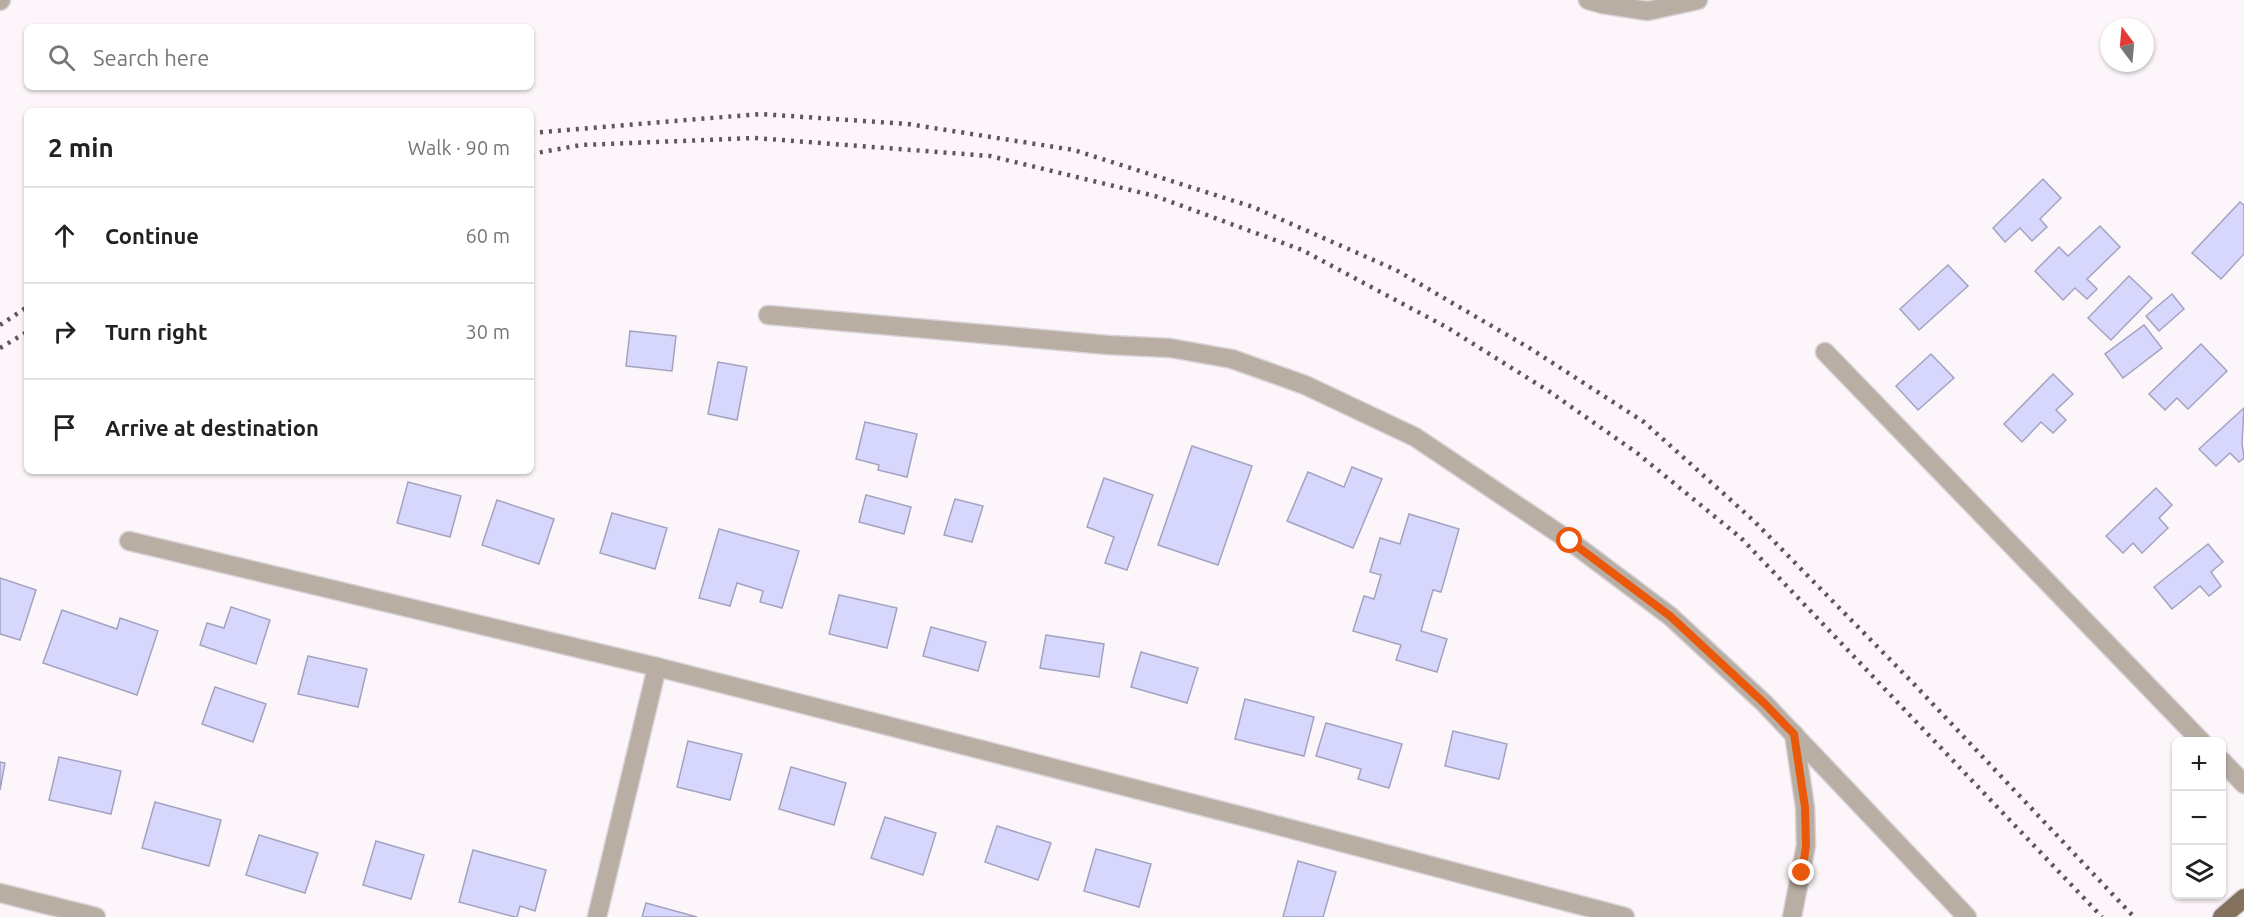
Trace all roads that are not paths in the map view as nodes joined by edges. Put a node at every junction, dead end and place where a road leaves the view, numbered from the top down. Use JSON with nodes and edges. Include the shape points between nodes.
{"nodes":[{"id":1,"x":1588,"y":0,"type":"edge"},
{"id":2,"x":1698,"y":0,"type":"edge"},
{"id":3,"x":768,"y":315,"type":"dead end"},
{"id":4,"x":1825,"y":352,"type":"dead end"},
{"id":5,"x":129,"y":541,"type":"dead end"},
{"id":6,"x":657,"y":667,"type":"junction"},
{"id":7,"x":1794,"y":734,"type":"junction"},
{"id":8,"x":2198,"y":737,"type":"edge"},
{"id":9,"x":2226,"y":765,"type":"edge"},
{"id":10,"x":2244,"y":784,"type":"edge"},
{"id":11,"x":0,"y":893,"type":"edge"},
{"id":12,"x":2244,"y":898,"type":"edge"},
{"id":13,"x":96,"y":917,"type":"edge"},
{"id":14,"x":597,"y":917,"type":"edge"},
{"id":15,"x":1624,"y":917,"type":"edge"},
{"id":16,"x":1792,"y":917,"type":"edge"},
{"id":17,"x":1967,"y":917,"type":"edge"},
{"id":18,"x":2222,"y":917,"type":"edge"}],
"edges":[{"from":1,"to":2,"type":"street","via":[[1648,11]]},
{"from":3,"to":7,"type":"street","via":[[1170,348],[1232,359],[1305,385],[1415,437],[1570,541],[1670,616]]},
{"from":4,"to":8,"type":"street"},
{"from":5,"to":6,"type":"street"},
{"from":6,"to":14,"type":"street"},
{"from":6,"to":15,"type":"street"},
{"from":7,"to":16,"type":"street","via":[[1805,807],[1806,846]]},
{"from":7,"to":17,"type":"street"},
{"from":9,"to":10,"type":"street"},
{"from":11,"to":13,"type":"street"},
{"from":12,"to":18,"type":"main road"}]}
